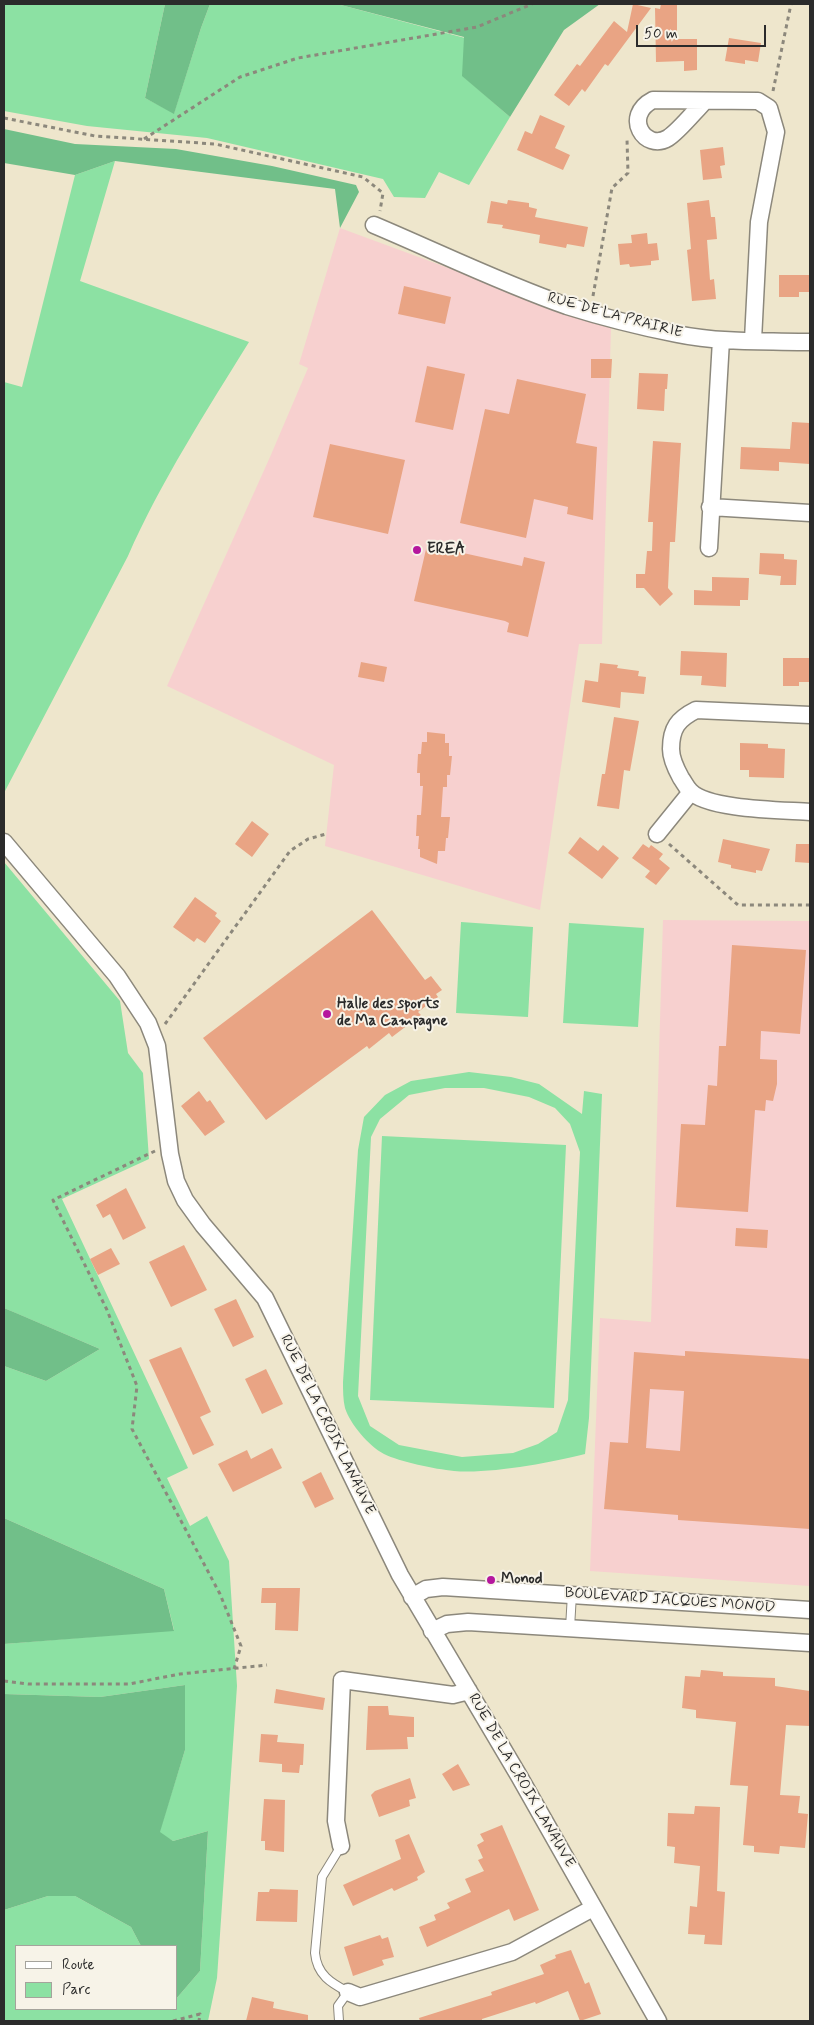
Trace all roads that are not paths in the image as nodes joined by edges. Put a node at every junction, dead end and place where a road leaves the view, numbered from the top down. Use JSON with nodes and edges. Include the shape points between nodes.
{"nodes":[{"id":1,"x":704,"y":102,"type":"junction"},
{"id":2,"x":374,"y":225,"type":"road end"},
{"id":3,"x":721,"y":340,"type":"junction"},
{"id":4,"x":753,"y":340,"type":"junction"},
{"id":5,"x":810,"y":342,"type":"edge"},
{"id":6,"x":710,"y":507,"type":"junction"},
{"id":7,"x":810,"y":512,"type":"edge"},
{"id":8,"x":709,"y":548,"type":"dead end"},
{"id":9,"x":810,"y":715,"type":"edge"},
{"id":10,"x":690,"y":792,"type":"junction"},
{"id":11,"x":810,"y":812,"type":"edge"},
{"id":12,"x":657,"y":834,"type":"road end"},
{"id":13,"x":4,"y":842,"type":"edge"},
{"id":14,"x":572,"y":1594,"type":"junction"},
{"id":15,"x":412,"y":1596,"type":"junction"},
{"id":16,"x":810,"y":1610,"type":"edge"},
{"id":17,"x":570,"y":1628,"type":"junction"},
{"id":18,"x":432,"y":1631,"type":"junction"},
{"id":19,"x":810,"y":1643,"type":"edge"},
{"id":20,"x":469,"y":1691,"type":"junction"},
{"id":21,"x":341,"y":1846,"type":"joint"},
{"id":22,"x":593,"y":1908,"type":"junction"},
{"id":23,"x":348,"y":1992,"type":"junction"},
{"id":24,"x":339,"y":2021,"type":"edge"},
{"id":25,"x":658,"y":2021,"type":"edge"}],
"edges":[{"from":1,"to":1,"type":"street","via":[[668,138],[659,141],[648,139],[640,131],[640,110],[653,100]]},
{"from":1,"to":4,"type":"street","via":[[758,101],[769,108],[776,132],[759,222]]},
{"from":2,"to":3,"type":"street","name":"RUE DE LA PRAIRIE","via":[[568,306],[679,335]]},
{"from":3,"to":4,"type":"street","name":"RUE DE LA PRAIRIE"},
{"from":3,"to":6,"type":"street"},
{"from":4,"to":5,"type":"street","name":"RUE DE LA PRAIRIE"},
{"from":6,"to":7,"type":"street"},
{"from":6,"to":8,"type":"street"},
{"from":9,"to":10,"type":"street","via":[[696,710],[681,718],[673,733],[671,751],[675,768]]},
{"from":10,"to":11,"type":"street","via":[[707,800],[748,808]]},
{"from":10,"to":12,"type":"street"},
{"from":13,"to":15,"type":"street","name":"RUE DE LA CROIX LANAUVE","via":[[117,976],[148,1024],[160,1064],[176,1181],[203,1225],[265,1298]]},
{"from":14,"to":15,"type":"street","name":"BOULEVARD JACQUES MONOD","via":[[443,1587],[426,1589]]},
{"from":14,"to":16,"type":"street","name":"BOULEVARD JACQUES MONOD"},
{"from":14,"to":17,"type":"lane"},
{"from":15,"to":18,"type":"street","name":"RUE DE LA CROIX LANAUVE"},
{"from":17,"to":18,"type":"street","via":[[468,1622],[447,1624]]},
{"from":17,"to":19,"type":"street"},
{"from":18,"to":20,"type":"street","name":"RUE DE LA CROIX LANAUVE"},
{"from":20,"to":21,"type":"street","via":[[453,1694],[342,1680],[336,1821]]},
{"from":20,"to":22,"type":"street","name":"RUE DE LA CROIX LANAUVE"},
{"from":21,"to":23,"type":"lane","via":[[322,1877],[315,1953],[321,1974]]},
{"from":22,"to":23,"type":"street","via":[[512,1952],[360,1997]]},
{"from":22,"to":25,"type":"street","name":"RUE DE LA CROIX LANAUVE"},
{"from":23,"to":24,"type":"lane","via":[[338,2006]]}]}
